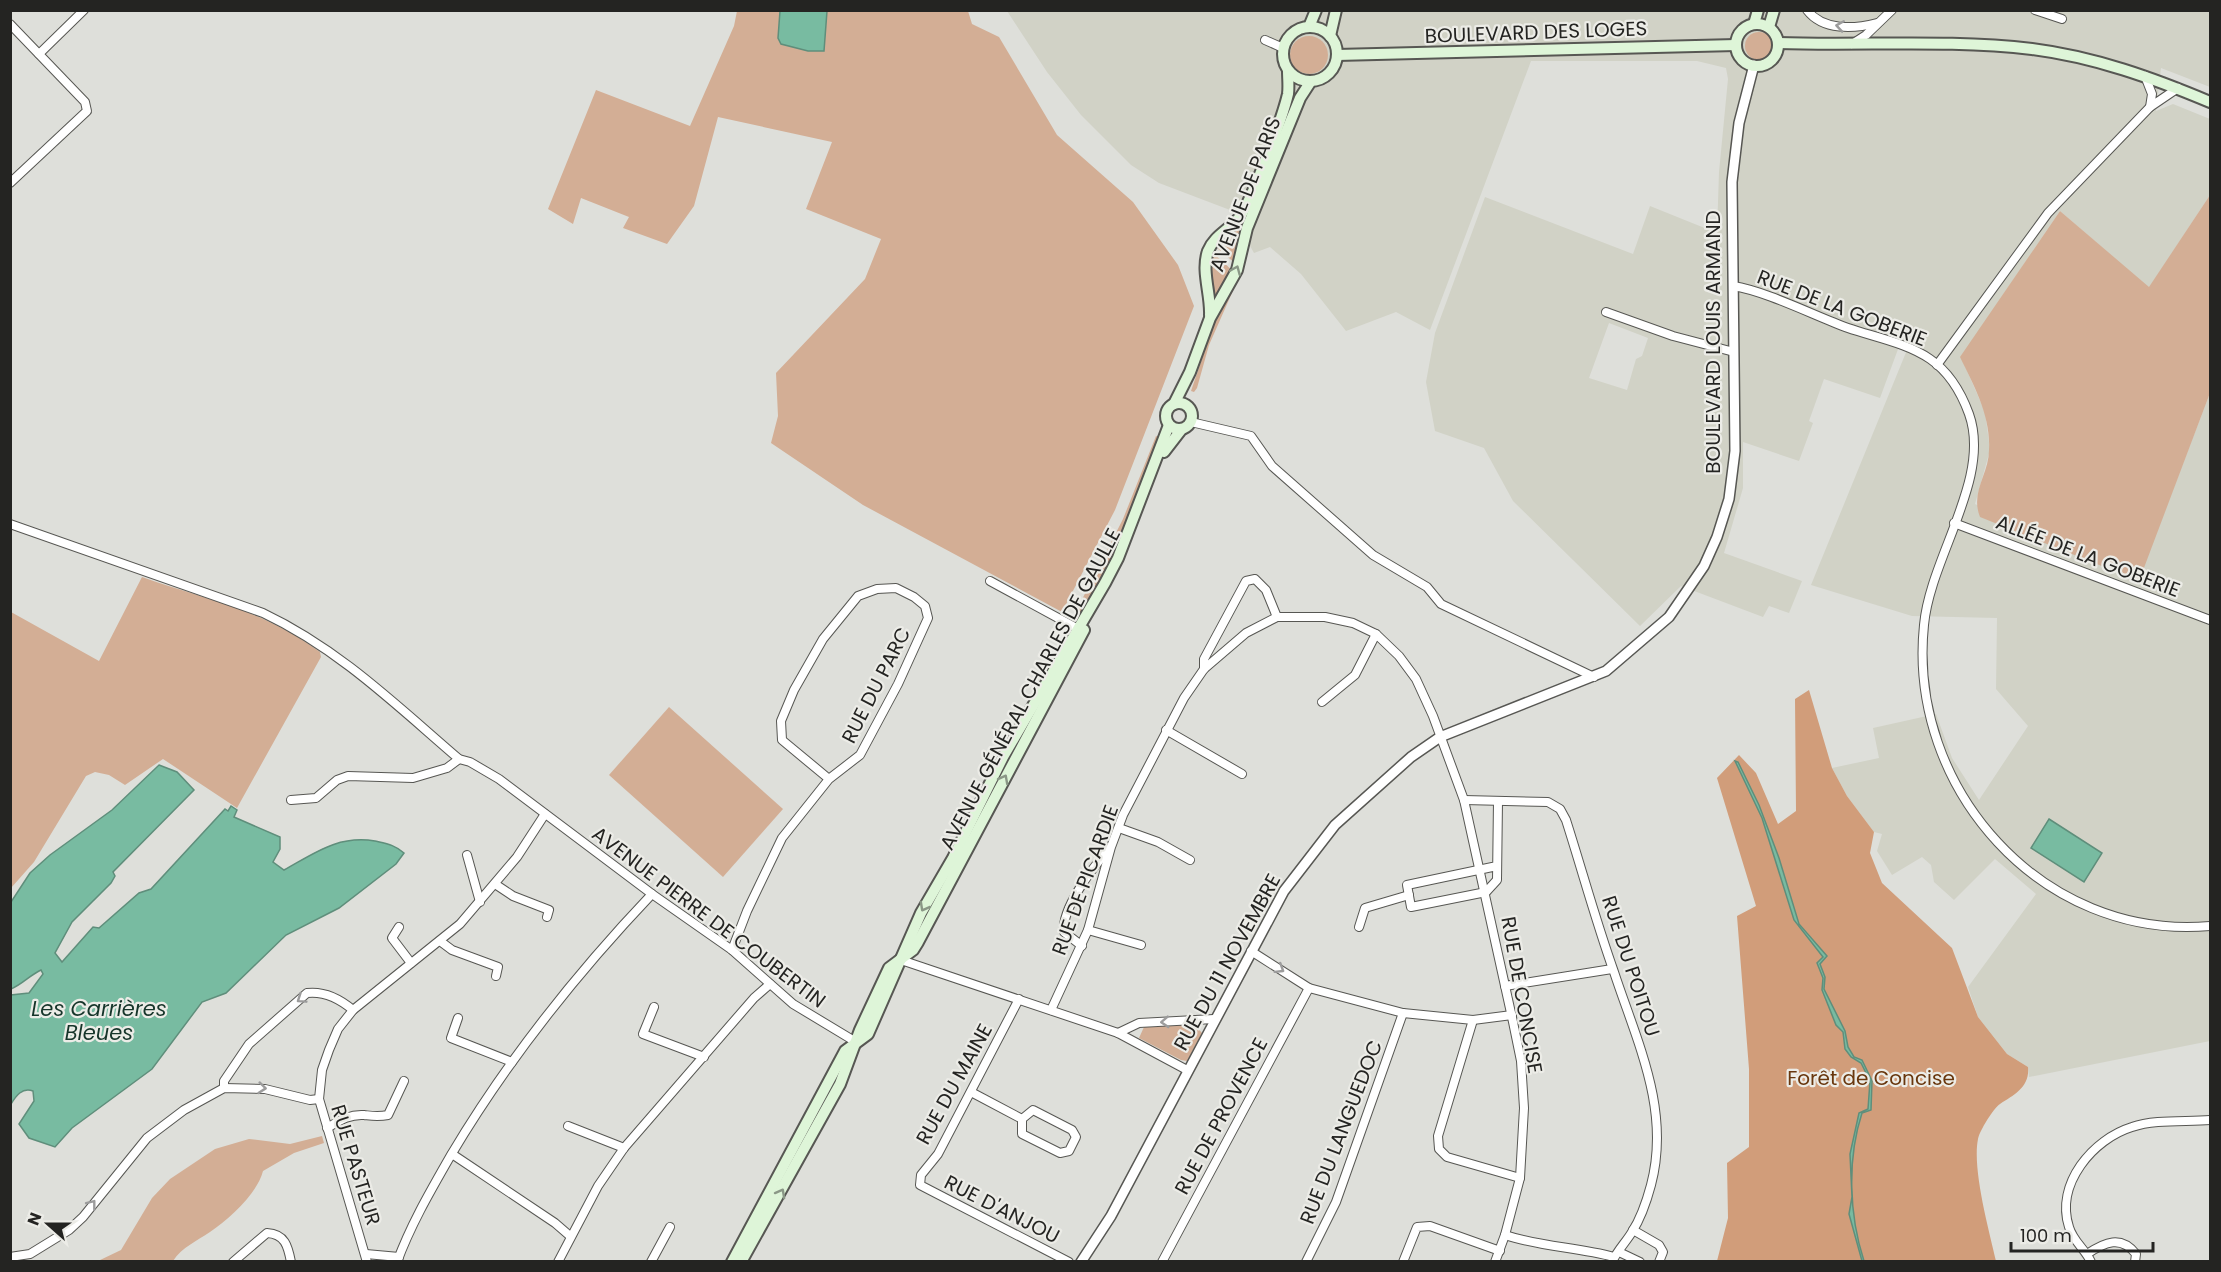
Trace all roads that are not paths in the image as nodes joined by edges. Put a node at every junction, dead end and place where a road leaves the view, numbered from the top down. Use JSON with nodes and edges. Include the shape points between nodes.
{"nodes":[{"id":1,"x":84,"y":10,"type":"edge"},
{"id":2,"x":1317,"y":10,"type":"edge"},
{"id":3,"x":1336,"y":10,"type":"edge"},
{"id":4,"x":1758,"y":10,"type":"edge"},
{"id":5,"x":1773,"y":10,"type":"edge"},
{"id":6,"x":1807,"y":10,"type":"edge"},
{"id":7,"x":1892,"y":10,"type":"edge"},
{"id":8,"x":2035,"y":10,"type":"edge"},
{"id":9,"x":2062,"y":19,"type":"dead end"},
{"id":10,"x":1877,"y":23,"type":"junction"},
{"id":11,"x":10,"y":24,"type":"edge"},
{"id":12,"x":1754,"y":24,"type":"junction"},
{"id":13,"x":1309,"y":27,"type":"junction"},
{"id":14,"x":1769,"y":27,"type":"junction"},
{"id":15,"x":1330,"y":36,"type":"junction"},
{"id":16,"x":1265,"y":40,"type":"dead end"},
{"id":17,"x":1778,"y":43,"type":"junction"},
{"id":18,"x":1851,"y":44,"type":"junction"},
{"id":19,"x":1736,"y":45,"type":"junction"},
{"id":20,"x":1283,"y":48,"type":"junction"},
{"id":21,"x":39,"y":54,"type":"junction"},
{"id":22,"x":1337,"y":55,"type":"junction"},
{"id":23,"x":1754,"y":66,"type":"junction"},
{"id":24,"x":1288,"y":71,"type":"junction"},
{"id":25,"x":2145,"y":76,"type":"junction"},
{"id":26,"x":1311,"y":81,"type":"junction"},
{"id":27,"x":2178,"y":88,"type":"junction"},
{"id":28,"x":2211,"y":102,"type":"edge"},
{"id":29,"x":2150,"y":107,"type":"junction"},
{"id":30,"x":11,"y":183,"type":"edge"},
{"id":31,"x":1733,"y":286,"type":"junction"},
{"id":32,"x":1606,"y":312,"type":"dead end"},
{"id":33,"x":1210,"y":318,"type":"junction"},
{"id":34,"x":1734,"y":352,"type":"junction"},
{"id":35,"x":1937,"y":365,"type":"junction"},
{"id":36,"x":1190,"y":372,"type":"junction"},
{"id":37,"x":1174,"y":404,"type":"junction"},
{"id":38,"x":1189,"y":407,"type":"junction"},
{"id":39,"x":1191,"y":422,"type":"junction"},
{"id":40,"x":1169,"y":425,"type":"junction"},
{"id":41,"x":1181,"y":430,"type":"junction"},
{"id":42,"x":10,"y":524,"type":"edge"},
{"id":43,"x":1954,"y":524,"type":"junction"},
{"id":44,"x":990,"y":581,"type":"dead end"},
{"id":45,"x":1277,"y":617,"type":"junction"},
{"id":46,"x":2211,"y":620,"type":"edge"},
{"id":47,"x":1080,"y":630,"type":"junction"},
{"id":48,"x":1377,"y":634,"type":"junction"},
{"id":49,"x":1204,"y":669,"type":"junction"},
{"id":50,"x":1594,"y":677,"type":"junction"},
{"id":51,"x":1322,"y":702,"type":"dead end"},
{"id":52,"x":1166,"y":730,"type":"junction"},
{"id":53,"x":1440,"y":737,"type":"junction"},
{"id":54,"x":459,"y":759,"type":"junction"},
{"id":55,"x":1242,"y":774,"type":"dead end"},
{"id":56,"x":829,"y":779,"type":"junction"},
{"id":57,"x":291,"y":800,"type":"dead end"},
{"id":58,"x":1464,"y":800,"type":"junction"},
{"id":59,"x":1498,"y":801,"type":"junction"},
{"id":60,"x":545,"y":814,"type":"junction"},
{"id":61,"x":1119,"y":828,"type":"junction"},
{"id":62,"x":1111,"y":847,"type":"junction"},
{"id":63,"x":467,"y":855,"type":"dead end"},
{"id":64,"x":1190,"y":860,"type":"dead end"},
{"id":65,"x":1497,"y":866,"type":"junction"},
{"id":66,"x":1481,"y":870,"type":"junction"},
{"id":67,"x":495,"y":884,"type":"junction"},
{"id":68,"x":1486,"y":892,"type":"junction"},
{"id":69,"x":652,"y":894,"type":"junction"},
{"id":70,"x":1409,"y":895,"type":"junction"},
{"id":71,"x":480,"y":902,"type":"junction"},
{"id":72,"x":547,"y":917,"type":"dead end"},
{"id":73,"x":2211,"y":926,"type":"edge"},
{"id":74,"x":399,"y":927,"type":"dead end"},
{"id":75,"x":1359,"y":927,"type":"dead end"},
{"id":76,"x":1088,"y":930,"type":"junction"},
{"id":77,"x":440,"y":941,"type":"junction"},
{"id":78,"x":1141,"y":945,"type":"dead end"},
{"id":79,"x":1082,"y":946,"type":"junction"},
{"id":80,"x":732,"y":950,"type":"junction"},
{"id":81,"x":1251,"y":951,"type":"junction"},
{"id":82,"x":901,"y":960,"type":"junction"},
{"id":83,"x":411,"y":963,"type":"junction"},
{"id":84,"x":1612,"y":969,"type":"junction"},
{"id":85,"x":496,"y":976,"type":"dead end"},
{"id":86,"x":770,"y":984,"type":"junction"},
{"id":87,"x":1505,"y":986,"type":"junction"},
{"id":88,"x":1309,"y":988,"type":"junction"},
{"id":89,"x":1018,"y":999,"type":"junction"},
{"id":90,"x":654,"y":1007,"type":"dead end"},
{"id":91,"x":353,"y":1010,"type":"junction"},
{"id":92,"x":1051,"y":1010,"type":"junction"},
{"id":93,"x":1403,"y":1013,"type":"junction"},
{"id":94,"x":1512,"y":1015,"type":"junction"},
{"id":95,"x":458,"y":1018,"type":"dead end"},
{"id":96,"x":1214,"y":1019,"type":"junction"},
{"id":97,"x":1473,"y":1020,"type":"junction"},
{"id":98,"x":1118,"y":1033,"type":"junction"},
{"id":99,"x":856,"y":1042,"type":"junction"},
{"id":100,"x":704,"y":1057,"type":"junction"},
{"id":101,"x":512,"y":1062,"type":"junction"},
{"id":102,"x":1187,"y":1070,"type":"junction"},
{"id":103,"x":404,"y":1081,"type":"dead end"},
{"id":104,"x":224,"y":1088,"type":"junction"},
{"id":105,"x":972,"y":1092,"type":"junction"},
{"id":106,"x":319,"y":1099,"type":"junction"},
{"id":107,"x":1022,"y":1119,"type":"junction"},
{"id":108,"x":2211,"y":1120,"type":"edge"},
{"id":109,"x":568,"y":1126,"type":"dead end"},
{"id":110,"x":327,"y":1128,"type":"junction"},
{"id":111,"x":624,"y":1148,"type":"junction"},
{"id":112,"x":452,"y":1154,"type":"junction"},
{"id":113,"x":1520,"y":1178,"type":"junction"},
{"id":114,"x":920,"y":1185,"type":"joint"},
{"id":115,"x":670,"y":1227,"type":"dead end"},
{"id":116,"x":1634,"y":1230,"type":"junction"},
{"id":117,"x":1505,"y":1235,"type":"junction"},
{"id":118,"x":570,"y":1236,"type":"junction"},
{"id":119,"x":1500,"y":1251,"type":"junction"},
{"id":120,"x":10,"y":1257,"type":"edge"},
{"id":121,"x":1615,"y":1257,"type":"edge"},
{"id":122,"x":366,"y":1258,"type":"edge"},
{"id":123,"x":2089,"y":1258,"type":"edge"},
{"id":124,"x":398,"y":1259,"type":"edge"},
{"id":125,"x":233,"y":1262,"type":"edge"},
{"id":126,"x":291,"y":1262,"type":"edge"},
{"id":127,"x":558,"y":1262,"type":"edge"},
{"id":128,"x":651,"y":1262,"type":"edge"},
{"id":129,"x":732,"y":1262,"type":"edge"},
{"id":130,"x":741,"y":1262,"type":"edge"},
{"id":131,"x":1069,"y":1262,"type":"edge"},
{"id":132,"x":1081,"y":1262,"type":"edge"},
{"id":133,"x":1162,"y":1262,"type":"edge"},
{"id":134,"x":1306,"y":1262,"type":"edge"},
{"id":135,"x":1403,"y":1262,"type":"edge"},
{"id":136,"x":1495,"y":1262,"type":"edge"},
{"id":137,"x":1640,"y":1262,"type":"edge"},
{"id":138,"x":1659,"y":1262,"type":"edge"},
{"id":139,"x":2135,"y":1262,"type":"edge"}],
"edges":[{"from":1,"to":21,"type":"street"},
{"from":2,"to":13,"type":"main road"},
{"from":3,"to":15,"type":"main road"},
{"from":4,"to":12,"type":"main road"},
{"from":5,"to":14,"type":"main road"},
{"from":10,"to":6,"type":"street","one_way":true,"via":[[1841,27],[1817,19]]},
{"from":7,"to":10,"type":"street"},
{"from":8,"to":9,"type":"street"},
{"from":10,"to":18,"type":"street"},
{"from":11,"to":21,"type":"street"},
{"from":12,"to":14,"type":"main road"},
{"from":12,"to":19,"type":"main road","via":[[1741,31]]},
{"from":13,"to":15,"type":"main road"},
{"from":13,"to":20,"type":"main road","via":[[1295,31]]},
{"from":14,"to":17,"type":"main road"},
{"from":15,"to":22,"type":"main road"},
{"from":16,"to":20,"type":"street"},
{"from":17,"to":18,"type":"main road"},
{"from":17,"to":23,"type":"main road","via":[[1771,60]]},
{"from":18,"to":25,"type":"main road","via":[[1968,44],[2032,49]]},
{"from":19,"to":22,"type":"main road","name":"BOULEVARD DES LOGES"},
{"from":19,"to":23,"type":"main road","via":[[1743,61]]},
{"from":20,"to":24,"type":"main road"},
{"from":21,"to":30,"type":"street","via":[[85,102],[87,111]]},
{"from":22,"to":26,"type":"main road","via":[[1328,74]]},
{"from":23,"to":31,"type":"street","name":"BOULEVARD LOUIS ARMAND","via":[[1733,158]]},
{"from":24,"to":26,"type":"main road","via":[[1298,79]]},
{"from":24,"to":33,"type":"main road","name":"AVENUE DE PARIS","via":[[1288,93],[1241,214],[1207,253]]},
{"from":25,"to":27,"type":"main road"},
{"from":25,"to":29,"type":"street","via":[[2152,94]]},
{"from":33,"to":26,"type":"main road","name":"AVENUE DE PARIS","one_way":true,"via":[[1237,270],[1251,218],[1300,98]]},
{"from":27,"to":28,"type":"main road"},
{"from":27,"to":29,"type":"street"},
{"from":29,"to":35,"type":"street","via":[[2048,213]]},
{"from":31,"to":34,"type":"street","name":"BOULEVARD LOUIS ARMAND"},
{"from":31,"to":35,"type":"street","name":"RUE DE LA GOBERIE","via":[[1916,351]]},
{"from":32,"to":34,"type":"street"},
{"from":33,"to":36,"type":"main road","name":"AVENUE DE PARIS"},
{"from":34,"to":50,"type":"street","name":"BOULEVARD LOUIS ARMAND","via":[[1735,451],[1729,499],[1717,537],[1692,586],[1669,617],[1621,660]]},
{"from":35,"to":43,"type":"street","name":"RUE DE LA GOBERIE","via":[[1957,387],[1973,427],[1973,467]]},
{"from":36,"to":37,"type":"main road","name":"AVENUE DE PARIS"},
{"from":36,"to":38,"type":"main road","name":"AVENUE DE PARIS"},
{"from":37,"to":38,"type":"main road"},
{"from":37,"to":40,"type":"main road","name":"AVENUE GÉNÉRAL CHARLES DE GAULLE","via":[[1166,413]]},
{"from":38,"to":39,"type":"main road"},
{"from":39,"to":41,"type":"main road","name":"AVENUE GÉNÉRAL CHARLES DE GAULLE"},
{"from":39,"to":50,"type":"street","via":[[1251,436],[1272,466],[1373,555],[1427,587],[1441,604]]},
{"from":40,"to":41,"type":"main road"},
{"from":40,"to":47,"type":"main road","name":"AVENUE GÉNÉRAL CHARLES DE GAULLE","via":[[1118,558]]},
{"from":41,"to":47,"type":"main road","name":"AVENUE GÉNÉRAL CHARLES DE GAULLE","via":[[1165,451],[1122,560]]},
{"from":42,"to":54,"type":"street","name":"AVENUE PIERRE DE COUBERTIN","via":[[294,627],[330,649]]},
{"from":43,"to":46,"type":"street","name":"ALLÉE DE LA GOBERIE"},
{"from":43,"to":73,"type":"street","name":"RUE DE LA GOBERIE","via":[[1925,613],[1923,672],[1933,733],[1964,799],[1985,830],[2013,858],[2069,897],[2146,923],[2189,928]]},
{"from":44,"to":47,"type":"street"},
{"from":45,"to":48,"type":"street","name":"RUE DE PICARDIE","via":[[1325,617],[1353,622]]},
{"from":45,"to":49,"type":"street","name":"RUE DE PICARDIE","via":[[1246,633]]},
{"from":45,"to":49,"type":"street","name":"RUE DE PICARDIE","via":[[1261,583],[1255,579],[1246,581],[1204,659]]},
{"from":47,"to":82,"type":"main road","name":"AVENUE GÉNÉRAL CHARLES DE GAULLE","via":[[918,942]]},
{"from":48,"to":51,"type":"street","via":[[1355,675]]},
{"from":48,"to":53,"type":"street","name":"RUE DE PICARDIE","via":[[1416,679]]},
{"from":49,"to":52,"type":"street","name":"RUE DE PICARDIE"},
{"from":50,"to":53,"type":"street","name":"RUE DU 11 NOVEMBRE"},
{"from":52,"to":55,"type":"street"},
{"from":52,"to":61,"type":"street","name":"RUE DE PICARDIE"},
{"from":53,"to":58,"type":"street","name":"RUE DE CONCISE"},
{"from":53,"to":81,"type":"street","name":"RUE DU 11 NOVEMBRE","via":[[1411,757],[1335,825],[1284,891]]},
{"from":54,"to":57,"type":"street","via":[[447,768],[413,778],[348,776],[316,798]]},
{"from":54,"to":60,"type":"street","name":"AVENUE PIERRE DE COUBERTIN","via":[[486,771]]},
{"from":56,"to":56,"type":"street","name":"RUE DU PARC","via":[[860,755],[928,618],[925,606],[896,588],[858,596],[823,639],[781,721],[782,740]]},
{"from":56,"to":80,"type":"street","name":"RUE DU PARC","via":[[782,838]]},
{"from":58,"to":59,"type":"street","name":"RUE DU POITOU"},
{"from":58,"to":66,"type":"street","name":"RUE DE CONCISE"},
{"from":59,"to":65,"type":"street"},
{"from":59,"to":84,"type":"street","name":"RUE DU POITOU","via":[[1548,802],[1560,809]]},
{"from":60,"to":67,"type":"street"},
{"from":60,"to":69,"type":"street","name":"AVENUE PIERRE DE COUBERTIN"},
{"from":61,"to":62,"type":"street","name":"RUE DE PICARDIE"},
{"from":61,"to":64,"type":"street","via":[[1158,842]]},
{"from":62,"to":76,"type":"street","name":"RUE DE PICARDIE"},
{"from":62,"to":79,"type":"street","via":[[1088,875],[1063,922],[1064,932]]},
{"from":63,"to":71,"type":"street"},
{"from":65,"to":66,"type":"street"},
{"from":65,"to":68,"type":"street","via":[[1497,880]]},
{"from":66,"to":68,"type":"street","name":"RUE DE CONCISE"},
{"from":66,"to":70,"type":"street","via":[[1407,885]]},
{"from":67,"to":71,"type":"street"},
{"from":67,"to":72,"type":"street","via":[[513,896],[549,910]]},
{"from":68,"to":70,"type":"street","via":[[1411,907]]},
{"from":68,"to":87,"type":"street","name":"RUE DE CONCISE"},
{"from":69,"to":80,"type":"street","name":"AVENUE PIERRE DE COUBERTIN"},
{"from":69,"to":101,"type":"street","via":[[563,995]]},
{"from":70,"to":75,"type":"street","via":[[1365,908]]},
{"from":71,"to":77,"type":"street"},
{"from":74,"to":83,"type":"street","via":[[392,938]]},
{"from":76,"to":78,"type":"street"},
{"from":76,"to":79,"type":"street","name":"RUE DE PICARDIE"},
{"from":77,"to":83,"type":"street"},
{"from":77,"to":85,"type":"street","via":[[452,950],[498,967]]},
{"from":79,"to":92,"type":"street","name":"RUE DE PICARDIE"},
{"from":80,"to":86,"type":"street","name":"AVENUE PIERRE DE COUBERTIN"},
{"from":81,"to":88,"type":"street","one_way":true},
{"from":81,"to":96,"type":"street","name":"RUE DU 11 NOVEMBRE"},
{"from":82,"to":89,"type":"street"},
{"from":82,"to":99,"type":"main road","name":"AVENUE GÉNÉRAL CHARLES DE GAULLE","via":[[868,1034]]},
{"from":83,"to":91,"type":"street"},
{"from":84,"to":87,"type":"street"},
{"from":84,"to":116,"type":"street","name":"RUE DU POITOU","via":[[1638,1039],[1657,1109],[1651,1184]]},
{"from":86,"to":99,"type":"street","name":"AVENUE PIERRE DE COUBERTIN","via":[[810,1016]]},
{"from":86,"to":100,"type":"street"},
{"from":87,"to":94,"type":"street","name":"RUE DE CONCISE"},
{"from":88,"to":93,"type":"street"},
{"from":88,"to":133,"type":"street","name":"RUE DE PROVENCE"},
{"from":89,"to":92,"type":"street"},
{"from":89,"to":105,"type":"street","name":"RUE DU MAINE"},
{"from":90,"to":100,"type":"street","via":[[643,1034]]},
{"from":91,"to":104,"type":"street","one_way":true,"via":[[342,1001],[307,993],[249,1044],[224,1081]]},
{"from":91,"to":106,"type":"street","via":[[329,1050]]},
{"from":92,"to":98,"type":"street"},
{"from":93,"to":97,"type":"street"},
{"from":93,"to":134,"type":"street","name":"RUE DU LANGUEDOC","via":[[1336,1202]]},
{"from":94,"to":97,"type":"street"},
{"from":94,"to":113,"type":"street","name":"RUE DE CONCISE","via":[[1524,1107]]},
{"from":95,"to":101,"type":"street","via":[[451,1038]]},
{"from":96,"to":98,"type":"street","one_way":true,"via":[[1139,1023]]},
{"from":96,"to":102,"type":"street","name":"RUE DU 11 NOVEMBRE"},
{"from":97,"to":113,"type":"street","via":[[1438,1137],[1439,1149],[1447,1157]]},
{"from":98,"to":102,"type":"street"},
{"from":99,"to":129,"type":"main road","name":"AVENUE GÉNÉRAL CHARLES DE GAULLE","via":[[845,1052]]},
{"from":130,"to":99,"type":"main road","name":"AVENUE GÉNÉRAL CHARLES DE GAULLE","one_way":true,"via":[[840,1084]]},
{"from":100,"to":111,"type":"street"},
{"from":101,"to":112,"type":"street"},
{"from":102,"to":132,"type":"street","name":"RUE DU 11 NOVEMBRE","via":[[1111,1216]]},
{"from":103,"to":110,"type":"street","via":[[388,1115],[345,1117]]},
{"from":104,"to":106,"type":"street","name":"RUE PASTEUR","one_way":true,"via":[[265,1089]]},
{"from":120,"to":104,"type":"street","one_way":true,"via":[[30,1254],[69,1230],[147,1138],[184,1110]]},
{"from":105,"to":107,"type":"street"},
{"from":105,"to":114,"type":"street","name":"RUE DU MAINE","via":[[938,1154],[921,1174]]},
{"from":106,"to":110,"type":"street","name":"RUE PASTEUR"},
{"from":107,"to":107,"type":"street","via":[[1022,1134],[1060,1154],[1069,1151],[1076,1137],[1072,1130],[1033,1110]]},
{"from":108,"to":123,"type":"street","via":[[2133,1126],[2110,1136],[2087,1155],[2073,1178],[2068,1225]]},
{"from":109,"to":111,"type":"street"},
{"from":110,"to":122,"type":"street","name":"RUE PASTEUR"},
{"from":111,"to":118,"type":"street"},
{"from":112,"to":118,"type":"street"},
{"from":112,"to":124,"type":"street"},
{"from":113,"to":117,"type":"street","name":"RUE DE CONCISE"},
{"from":114,"to":131,"type":"street","name":"RUE D'ANJOU"},
{"from":115,"to":128,"type":"street"},
{"from":116,"to":121,"type":"street","name":"RUE DU POITOU"},
{"from":116,"to":138,"type":"street","via":[[1659,1245],[1663,1252]]},
{"from":117,"to":119,"type":"street","name":"RUE DE CONCISE"},
{"from":117,"to":121,"type":"street"},
{"from":118,"to":127,"type":"street"},
{"from":119,"to":135,"type":"street","via":[[1430,1226],[1417,1227]]},
{"from":119,"to":136,"type":"street","name":"RUE DE CONCISE"},
{"from":121,"to":137,"type":"street"},
{"from":122,"to":124,"type":"street","name":"RUE PASTEUR"},
{"from":123,"to":139,"type":"street","via":[[2102,1244],[2117,1241],[2129,1245],[2136,1254]]},
{"from":125,"to":126,"type":"street","via":[[267,1233],[281,1236]]}]}
